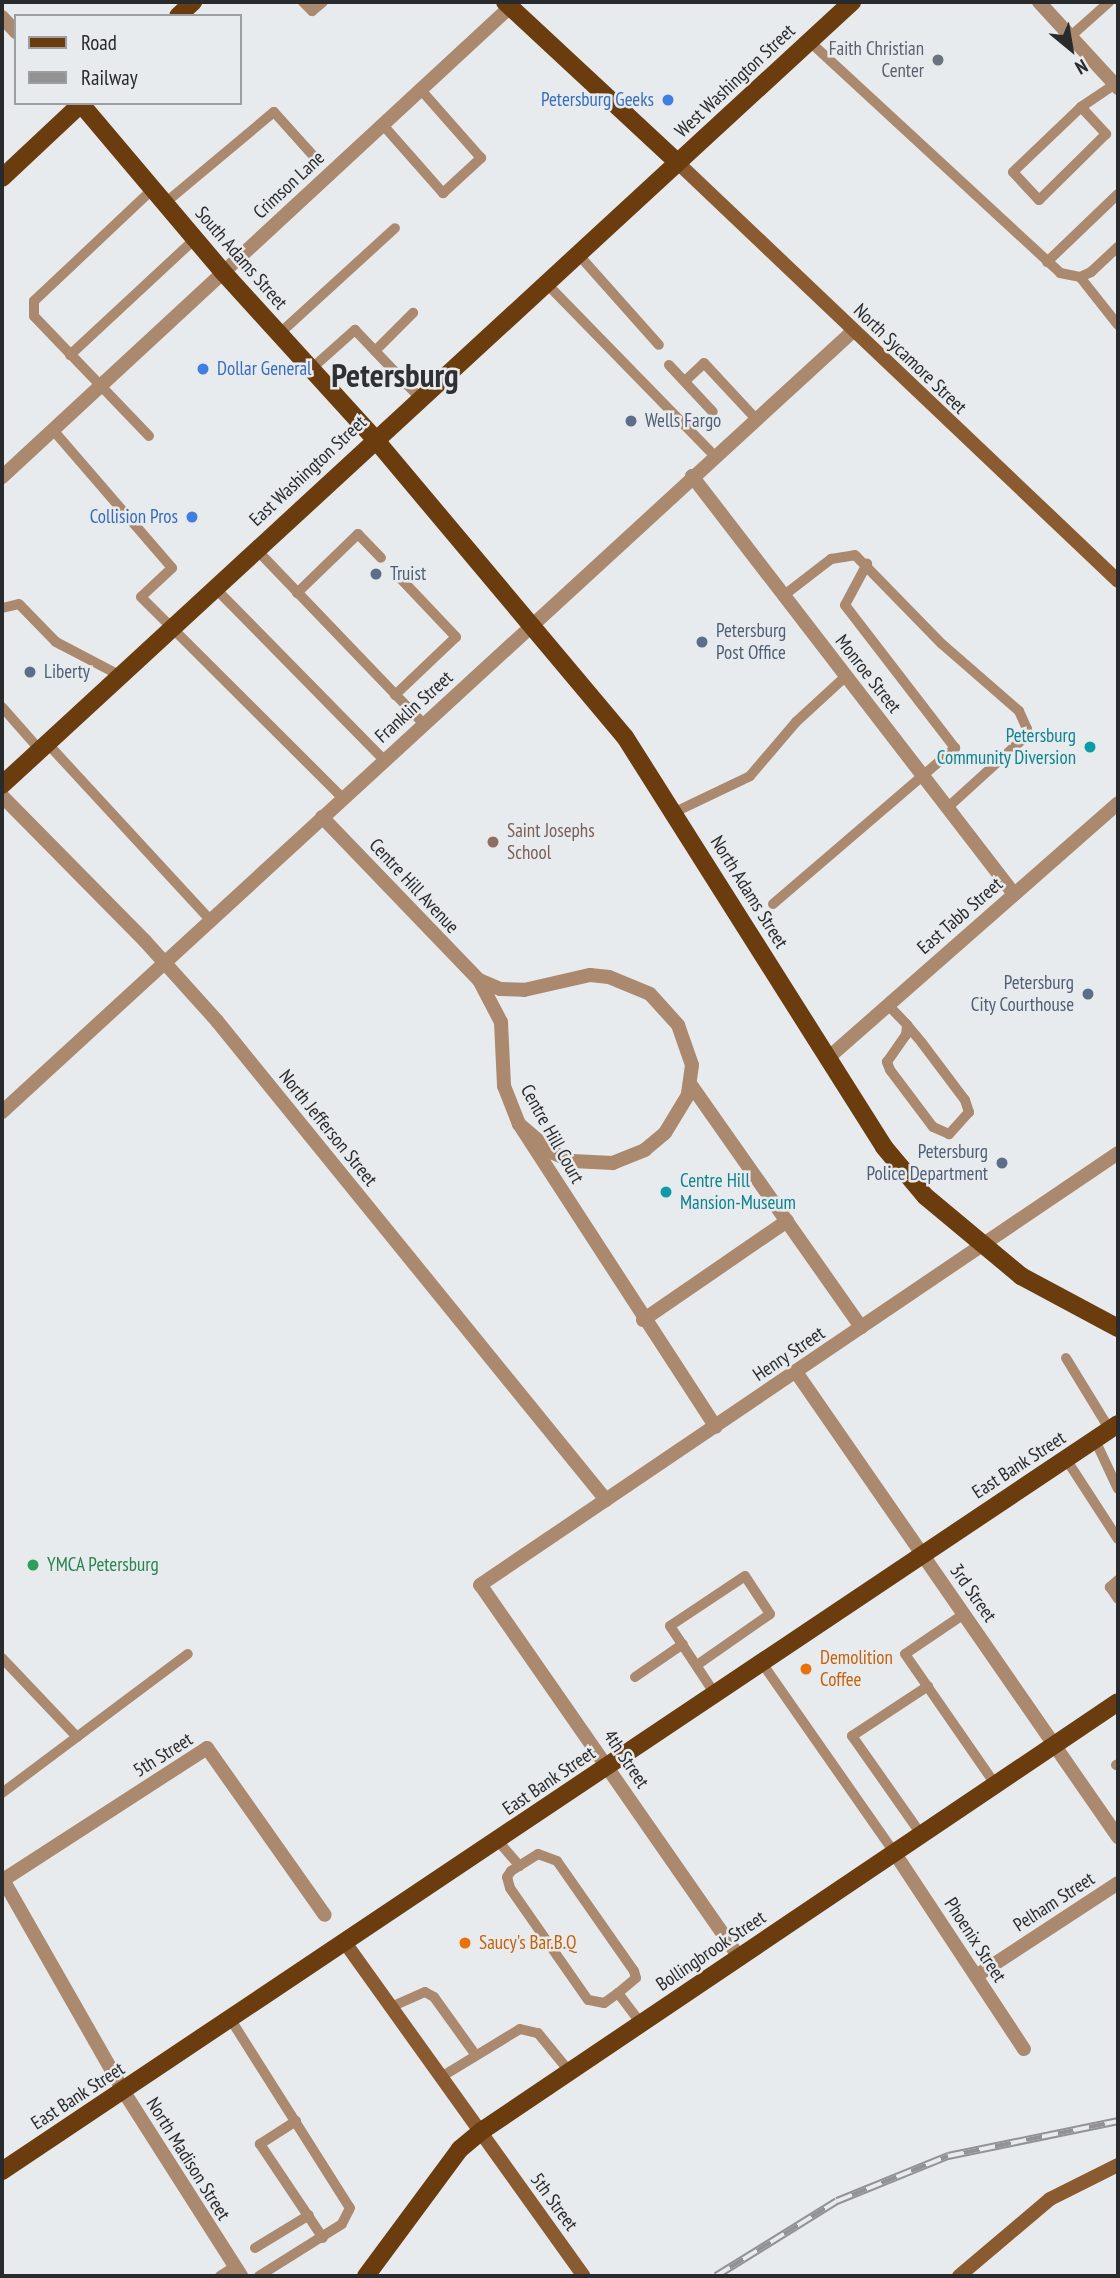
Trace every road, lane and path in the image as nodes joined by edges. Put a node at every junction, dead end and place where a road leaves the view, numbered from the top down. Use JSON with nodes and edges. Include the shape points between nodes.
{"nodes":[{"id":1,"x":194,"y":2,"type":"edge"},
{"id":2,"x":303,"y":2,"type":"edge"},
{"id":3,"x":323,"y":2,"type":"edge"},
{"id":4,"x":852,"y":2,"type":"edge"},
{"id":5,"x":1039,"y":2,"type":"edge"},
{"id":6,"x":1109,"y":2,"type":"edge"},
{"id":7,"x":508,"y":4,"type":"edge"},
{"id":8,"x":180,"y":14,"type":"edge"},
{"id":9,"x":2,"y":17,"type":"edge"},
{"id":10,"x":14,"y":30,"type":"edge"},
{"id":11,"x":1071,"y":36,"type":"junction"},
{"id":12,"x":809,"y":41,"type":"junction"},
{"id":13,"x":1117,"y":84,"type":"edge"},
{"id":14,"x":421,"y":90,"type":"junction"},
{"id":15,"x":80,"y":105,"type":"edge"},
{"id":16,"x":82,"y":105,"type":"edge"},
{"id":17,"x":1082,"y":107,"type":"junction"},
{"id":18,"x":383,"y":125,"type":"junction"},
{"id":19,"x":317,"y":160,"type":"dead end"},
{"id":20,"x":677,"y":162,"type":"junction"},
{"id":21,"x":2,"y":178,"type":"edge"},
{"id":22,"x":153,"y":189,"type":"junction"},
{"id":23,"x":1118,"y":194,"type":"edge"},
{"id":24,"x":165,"y":203,"type":"junction"},
{"id":25,"x":395,"y":228,"type":"dead end"},
{"id":26,"x":195,"y":239,"type":"junction"},
{"id":27,"x":1118,"y":247,"type":"edge"},
{"id":28,"x":577,"y":253,"type":"junction"},
{"id":29,"x":1047,"y":262,"type":"junction"},
{"id":30,"x":223,"y":272,"type":"junction"},
{"id":31,"x":1080,"y":277,"type":"junction"},
{"id":32,"x":545,"y":282,"type":"junction"},
{"id":33,"x":413,"y":313,"type":"dead end"},
{"id":34,"x":1118,"y":325,"type":"edge"},
{"id":35,"x":853,"y":331,"type":"junction"},
{"id":36,"x":279,"y":334,"type":"junction"},
{"id":37,"x":659,"y":345,"type":"dead end"},
{"id":38,"x":375,"y":351,"type":"junction"},
{"id":39,"x":70,"y":355,"type":"junction"},
{"id":40,"x":669,"y":365,"type":"dead end"},
{"id":41,"x":311,"y":369,"type":"junction"},
{"id":42,"x":685,"y":381,"type":"junction"},
{"id":43,"x":100,"y":386,"type":"junction"},
{"id":44,"x":419,"y":397,"type":"junction"},
{"id":45,"x":713,"y":412,"type":"dead end"},
{"id":46,"x":756,"y":419,"type":"junction"},
{"id":47,"x":53,"y":430,"type":"junction"},
{"id":48,"x":149,"y":436,"type":"dead end"},
{"id":49,"x":374,"y":438,"type":"junction"},
{"id":50,"x":715,"y":456,"type":"junction"},
{"id":51,"x":692,"y":476,"type":"junction"},
{"id":52,"x":2,"y":477,"type":"edge"},
{"id":53,"x":255,"y":548,"type":"junction"},
{"id":54,"x":381,"y":558,"type":"dead end"},
{"id":55,"x":867,"y":564,"type":"junction"},
{"id":56,"x":399,"y":577,"type":"dead end"},
{"id":57,"x":1118,"y":582,"type":"edge"},
{"id":58,"x":214,"y":587,"type":"junction"},
{"id":59,"x":297,"y":593,"type":"junction"},
{"id":60,"x":783,"y":596,"type":"junction"},
{"id":61,"x":2,"y":608,"type":"edge"},
{"id":62,"x":532,"y":623,"type":"junction"},
{"id":63,"x":170,"y":627,"type":"junction"},
{"id":64,"x":119,"y":675,"type":"junction"},
{"id":65,"x":846,"y":676,"type":"junction"},
{"id":66,"x":395,"y":695,"type":"junction"},
{"id":67,"x":2,"y":707,"type":"edge"},
{"id":68,"x":424,"y":724,"type":"junction"},
{"id":69,"x":43,"y":746,"type":"junction"},
{"id":70,"x":384,"y":761,"type":"junction"},
{"id":71,"x":922,"y":775,"type":"junction"},
{"id":72,"x":2,"y":785,"type":"edge"},
{"id":73,"x":2,"y":796,"type":"edge"},
{"id":74,"x":343,"y":798,"type":"junction"},
{"id":75,"x":1118,"y":803,"type":"edge"},
{"id":76,"x":947,"y":808,"type":"junction"},
{"id":77,"x":675,"y":812,"type":"junction"},
{"id":78,"x":323,"y":817,"type":"junction"},
{"id":79,"x":1014,"y":894,"type":"junction"},
{"id":80,"x":774,"y":904,"type":"dead end"},
{"id":81,"x":211,"y":921,"type":"junction"},
{"id":82,"x":165,"y":964,"type":"junction"},
{"id":83,"x":479,"y":980,"type":"junction"},
{"id":84,"x":888,"y":1005,"type":"junction"},
{"id":85,"x":906,"y":1025,"type":"junction"},
{"id":86,"x":828,"y":1058,"type":"junction"},
{"id":87,"x":691,"y":1085,"type":"junction"},
{"id":88,"x":2,"y":1112,"type":"edge"},
{"id":89,"x":519,"y":1124,"type":"junction"},
{"id":90,"x":1116,"y":1160,"type":"edge"},
{"id":91,"x":787,"y":1221,"type":"junction"},
{"id":92,"x":979,"y":1245,"type":"junction"},
{"id":93,"x":642,"y":1320,"type":"junction"},
{"id":94,"x":861,"y":1327,"type":"junction"},
{"id":95,"x":1118,"y":1328,"type":"edge"},
{"id":96,"x":1066,"y":1358,"type":"dead end"},
{"id":97,"x":796,"y":1372,"type":"junction"},
{"id":98,"x":716,"y":1427,"type":"junction"},
{"id":99,"x":1108,"y":1432,"type":"edge"},
{"id":100,"x":1066,"y":1459,"type":"junction"},
{"id":101,"x":1117,"y":1485,"type":"edge"},
{"id":102,"x":606,"y":1500,"type":"junction"},
{"id":103,"x":1118,"y":1539,"type":"edge"},
{"id":104,"x":922,"y":1553,"type":"junction"},
{"id":105,"x":1118,"y":1580,"type":"edge"},
{"id":106,"x":480,"y":1584,"type":"joint"},
{"id":107,"x":1118,"y":1599,"type":"edge"},
{"id":108,"x":964,"y":1614,"type":"junction"},
{"id":109,"x":683,"y":1644,"type":"junction"},
{"id":110,"x":188,"y":1654,"type":"dead end"},
{"id":111,"x":2,"y":1658,"type":"edge"},
{"id":112,"x":762,"y":1662,"type":"junction"},
{"id":113,"x":696,"y":1665,"type":"junction"},
{"id":114,"x":635,"y":1677,"type":"dead end"},
{"id":115,"x":928,"y":1686,"type":"junction"},
{"id":116,"x":715,"y":1694,"type":"junction"},
{"id":117,"x":1118,"y":1702,"type":"edge"},
{"id":118,"x":77,"y":1737,"type":"junction"},
{"id":119,"x":1055,"y":1744,"type":"junction"},
{"id":120,"x":608,"y":1766,"type":"junction"},
{"id":121,"x":995,"y":1784,"type":"junction"},
{"id":122,"x":2,"y":1793,"type":"edge"},
{"id":123,"x":921,"y":1834,"type":"junction"},
{"id":124,"x":1118,"y":1837,"type":"edge"},
{"id":125,"x":498,"y":1841,"type":"junction"},
{"id":126,"x":894,"y":1852,"type":"junction"},
{"id":127,"x":520,"y":1866,"type":"junction"},
{"id":128,"x":3,"y":1879,"type":"edge"},
{"id":129,"x":1118,"y":1883,"type":"edge"},
{"id":130,"x":325,"y":1914,"type":"dead end"},
{"id":131,"x":346,"y":1944,"type":"junction"},
{"id":132,"x":739,"y":1957,"type":"junction"},
{"id":133,"x":976,"y":1976,"type":"junction"},
{"id":134,"x":618,"y":1993,"type":"junction"},
{"id":135,"x":391,"y":2007,"type":"junction"},
{"id":136,"x":231,"y":2020,"type":"junction"},
{"id":137,"x":641,"y":2023,"type":"junction"},
{"id":138,"x":1024,"y":2049,"type":"dead end"},
{"id":139,"x":475,"y":2054,"type":"junction"},
{"id":140,"x":569,"y":2071,"type":"junction"},
{"id":141,"x":441,"y":2077,"type":"junction"},
{"id":142,"x":124,"y":2092,"type":"junction"},
{"id":143,"x":296,"y":2121,"type":"junction"},
{"id":144,"x":481,"y":2132,"type":"junction"},
{"id":145,"x":1118,"y":2165,"type":"edge"},
{"id":146,"x":2,"y":2171,"type":"edge"},
{"id":147,"x":309,"y":2215,"type":"junction"},
{"id":148,"x":323,"y":2238,"type":"junction"},
{"id":149,"x":255,"y":2248,"type":"dead end"},
{"id":150,"x":237,"y":2272,"type":"edge"},
{"id":151,"x":220,"y":2276,"type":"edge"},
{"id":152,"x":258,"y":2276,"type":"edge"},
{"id":153,"x":366,"y":2276,"type":"edge"},
{"id":154,"x":584,"y":2276,"type":"edge"},
{"id":155,"x":959,"y":2276,"type":"edge"}],
"edges":[{"from":1,"to":8,"type":"main road"},
{"from":2,"to":3,"type":"lane","via":[[313,11]]},
{"from":4,"to":12,"type":"main road","name":"West Washington Street"},
{"from":5,"to":11,"type":"street"},
{"from":6,"to":11,"type":"lane"},
{"from":7,"to":14,"type":"street","name":"Crimson Lane"},
{"from":7,"to":20,"type":"main road"},
{"from":9,"to":10,"type":"street"},
{"from":11,"to":13,"type":"street"},
{"from":12,"to":20,"type":"main road","name":"West Washington Street"},
{"from":12,"to":29,"type":"lane"},
{"from":13,"to":17,"type":"lane"},
{"from":14,"to":18,"type":"street","name":"Crimson Lane"},
{"from":14,"to":18,"type":"lane","via":[[481,158],[443,193]]},
{"from":15,"to":21,"type":"main road"},
{"from":16,"to":22,"type":"main road","name":"South Adams Street"},
{"from":17,"to":17,"type":"lane","via":[[1013,172],[1039,200],[1106,134]]},
{"from":18,"to":30,"type":"street","name":"Crimson Lane"},
{"from":19,"to":24,"type":"lane","via":[[274,111]]},
{"from":20,"to":28,"type":"main road","name":"East Washington Street"},
{"from":20,"to":35,"type":"street","name":"North Sycamore Street"},
{"from":22,"to":24,"type":"main road","name":"South Adams Street"},
{"from":22,"to":39,"type":"lane","via":[[34,301],[34,316]]},
{"from":23,"to":29,"type":"lane"},
{"from":24,"to":26,"type":"main road","name":"South Adams Street"},
{"from":25,"to":36,"type":"lane"},
{"from":26,"to":30,"type":"main road","name":"South Adams Street"},
{"from":26,"to":39,"type":"lane"},
{"from":27,"to":31,"type":"lane"},
{"from":28,"to":32,"type":"main road","name":"East Washington Street"},
{"from":28,"to":37,"type":"lane"},
{"from":29,"to":31,"type":"lane","via":[[1060,273]]},
{"from":30,"to":36,"type":"main road","name":"South Adams Street"},
{"from":30,"to":43,"type":"street","name":"Crimson Lane"},
{"from":31,"to":34,"type":"lane"},
{"from":32,"to":44,"type":"main road","name":"East Washington Street"},
{"from":32,"to":50,"type":"lane"},
{"from":33,"to":38,"type":"lane"},
{"from":35,"to":46,"type":"street","name":"Franklin Street"},
{"from":35,"to":57,"type":"street","name":"North Sycamore Street"},
{"from":36,"to":41,"type":"main road","name":"South Adams Street"},
{"from":38,"to":41,"type":"lane","via":[[355,330]]},
{"from":38,"to":44,"type":"lane"},
{"from":39,"to":43,"type":"lane"},
{"from":40,"to":42,"type":"lane"},
{"from":41,"to":49,"type":"main road","name":"South Adams Street"},
{"from":42,"to":45,"type":"lane"},
{"from":42,"to":46,"type":"lane","via":[[704,362]]},
{"from":43,"to":47,"type":"street","name":"Crimson Lane"},
{"from":43,"to":48,"type":"lane"},
{"from":44,"to":49,"type":"main road","name":"East Washington Street"},
{"from":46,"to":50,"type":"street","name":"Franklin Street"},
{"from":47,"to":52,"type":"street","name":"Crimson Lane"},
{"from":47,"to":63,"type":"lane","via":[[172,568],[141,597]]},
{"from":49,"to":53,"type":"main road","name":"East Washington Street"},
{"from":49,"to":62,"type":"main road","name":"North Adams Street"},
{"from":50,"to":51,"type":"street","name":"Franklin Street"},
{"from":51,"to":60,"type":"street","name":"Monroe Street"},
{"from":51,"to":62,"type":"street","name":"Franklin Street"},
{"from":53,"to":58,"type":"main road","name":"East Washington Street"},
{"from":53,"to":59,"type":"lane"},
{"from":54,"to":59,"type":"lane","via":[[358,534]]},
{"from":55,"to":60,"type":"lane","via":[[844,554]]},
{"from":55,"to":71,"type":"lane","via":[[845,604],[955,748]]},
{"from":55,"to":76,"type":"lane","via":[[942,644],[1025,720],[1024,738]]},
{"from":56,"to":66,"type":"lane","via":[[456,636]]},
{"from":58,"to":63,"type":"main road","name":"East Washington Street"},
{"from":58,"to":70,"type":"lane"},
{"from":59,"to":66,"type":"lane"},
{"from":60,"to":65,"type":"street","name":"Monroe Street"},
{"from":61,"to":64,"type":"lane","via":[[19,604],[56,642]]},
{"from":62,"to":68,"type":"street","name":"Franklin Street"},
{"from":62,"to":77,"type":"main road","name":"North Adams Street","via":[[625,737]]},
{"from":63,"to":64,"type":"main road","name":"East Washington Street"},
{"from":63,"to":74,"type":"lane"},
{"from":64,"to":69,"type":"main road","name":"East Washington Street"},
{"from":65,"to":71,"type":"street","name":"Monroe Street"},
{"from":65,"to":77,"type":"lane","via":[[796,722],[750,776]]},
{"from":66,"to":68,"type":"lane"},
{"from":67,"to":69,"type":"lane"},
{"from":68,"to":70,"type":"street","name":"Franklin Street"},
{"from":69,"to":72,"type":"main road","name":"East Washington Street"},
{"from":69,"to":81,"type":"lane"},
{"from":70,"to":74,"type":"street","name":"Franklin Street"},
{"from":71,"to":76,"type":"street","name":"Monroe Street"},
{"from":71,"to":80,"type":"lane"},
{"from":73,"to":82,"type":"street","name":"North Jefferson Street"},
{"from":74,"to":78,"type":"street","name":"Franklin Street"},
{"from":75,"to":79,"type":"street","name":"East Tabb Street"},
{"from":76,"to":79,"type":"street","name":"Monroe Street"},
{"from":77,"to":86,"type":"main road","name":"North Adams Street"},
{"from":78,"to":81,"type":"street","name":"Franklin Street"},
{"from":78,"to":83,"type":"street","name":"Centre Hill Avenue"},
{"from":79,"to":84,"type":"street","name":"East Tabb Street"},
{"from":81,"to":82,"type":"street","name":"Franklin Street"},
{"from":82,"to":88,"type":"street","name":"Franklin Street"},
{"from":82,"to":102,"type":"street","name":"North Jefferson Street"},
{"from":83,"to":87,"type":"street","via":[[500,989],[524,990],[590,975],[632,984],[666,1008],[678,1025],[688,1046]]},
{"from":83,"to":89,"type":"street","name":"Centre Hill Court","via":[[501,1022],[504,1086]]},
{"from":84,"to":85,"type":"lane"},
{"from":84,"to":86,"type":"street","name":"East Tabb Street"},
{"from":85,"to":85,"type":"lane","via":[[906,1035],[887,1062],[890,1070],[933,1127],[949,1134],[969,1112],[965,1100]]},
{"from":86,"to":92,"type":"main road","name":"North Adams Street","via":[[884,1147],[925,1196]]},
{"from":87,"to":89,"type":"street","via":[[681,1113],[665,1133],[645,1150],[613,1163],[572,1161],[553,1153]]},
{"from":87,"to":91,"type":"street"},
{"from":89,"to":93,"type":"street","name":"Centre Hill Court"},
{"from":90,"to":92,"type":"street","name":"Henry Street"},
{"from":91,"to":93,"type":"street"},
{"from":91,"to":94,"type":"street"},
{"from":92,"to":94,"type":"street","name":"Henry Street"},
{"from":92,"to":95,"type":"main road","name":"North Adams Street","via":[[1021,1276]]},
{"from":93,"to":98,"type":"street","name":"Centre Hill Court"},
{"from":94,"to":97,"type":"street","name":"Henry Street"},
{"from":96,"to":99,"type":"lane"},
{"from":97,"to":98,"type":"street","name":"Henry Street"},
{"from":97,"to":104,"type":"street","name":"3rd Street"},
{"from":98,"to":102,"type":"street","name":"Henry Street"},
{"from":99,"to":100,"type":"main road","name":"East Bank Street"},
{"from":99,"to":101,"type":"lane"},
{"from":100,"to":103,"type":"lane"},
{"from":100,"to":104,"type":"main road","name":"East Bank Street"},
{"from":102,"to":106,"type":"street","name":"Henry Street"},
{"from":104,"to":108,"type":"street","name":"3rd Street"},
{"from":104,"to":112,"type":"main road","name":"East Bank Street"},
{"from":105,"to":107,"type":"lane","via":[[1110,1587]]},
{"from":106,"to":120,"type":"street","name":"4th Street"},
{"from":108,"to":115,"type":"lane","via":[[905,1654]]},
{"from":108,"to":119,"type":"street","name":"3rd Street"},
{"from":109,"to":113,"type":"lane"},
{"from":109,"to":113,"type":"lane","via":[[670,1626],[745,1576],[770,1614]]},
{"from":109,"to":114,"type":"lane"},
{"from":110,"to":118,"type":"lane"},
{"from":111,"to":118,"type":"lane"},
{"from":112,"to":116,"type":"main road","name":"East Bank Street"},
{"from":112,"to":126,"type":"lane"},
{"from":113,"to":116,"type":"lane"},
{"from":115,"to":121,"type":"lane"},
{"from":115,"to":123,"type":"lane","via":[[852,1736]]},
{"from":116,"to":120,"type":"main road","name":"East Bank Street"},
{"from":117,"to":119,"type":"main road","name":"Bollingbrook Street"},
{"from":118,"to":122,"type":"lane"},
{"from":119,"to":121,"type":"main road","name":"Bollingbrook Street"},
{"from":119,"to":124,"type":"street","name":"3rd Street"},
{"from":120,"to":125,"type":"main road","name":"East Bank Street"},
{"from":120,"to":132,"type":"street","name":"4th Street"},
{"from":121,"to":123,"type":"main road","name":"Bollingbrook Street"},
{"from":123,"to":126,"type":"main road","name":"Bollingbrook Street"},
{"from":125,"to":127,"type":"lane"},
{"from":125,"to":131,"type":"main road","name":"East Bank Street"},
{"from":126,"to":132,"type":"main road","name":"Bollingbrook Street"},
{"from":126,"to":133,"type":"street","name":"Phoenix Street"},
{"from":127,"to":134,"type":"lane","via":[[507,1877],[510,1888],[588,2000],[604,2003]]},
{"from":127,"to":134,"type":"lane","via":[[538,1854],[557,1861],[635,1971],[636,1978]]},
{"from":128,"to":130,"type":"street","name":"5th Street","via":[[207,1748]]},
{"from":128,"to":142,"type":"street","name":"North Madison Street"},
{"from":129,"to":133,"type":"street","name":"Pelham Street"},
{"from":131,"to":135,"type":"street","name":"5th Street"},
{"from":131,"to":136,"type":"main road","name":"East Bank Street"},
{"from":132,"to":137,"type":"main road","name":"Bollingbrook Street"},
{"from":133,"to":138,"type":"street","name":"Phoenix Street"},
{"from":134,"to":137,"type":"lane"},
{"from":135,"to":139,"type":"lane","via":[[425,1992],[434,1997]]},
{"from":135,"to":141,"type":"street","name":"5th Street"},
{"from":136,"to":142,"type":"main road","name":"East Bank Street"},
{"from":136,"to":143,"type":"lane"},
{"from":137,"to":140,"type":"main road","name":"Bollingbrook Street"},
{"from":139,"to":140,"type":"lane","via":[[520,2029],[538,2033]]},
{"from":139,"to":141,"type":"lane"},
{"from":140,"to":144,"type":"main road","name":"Bollingbrook Street"},
{"from":141,"to":144,"type":"street","name":"5th Street"},
{"from":142,"to":146,"type":"main road","name":"East Bank Street"},
{"from":142,"to":150,"type":"street","name":"North Madison Street"},
{"from":143,"to":147,"type":"lane","via":[[260,2144]]},
{"from":143,"to":148,"type":"lane","via":[[350,2208],[342,2224]]},
{"from":144,"to":153,"type":"main road","name":"Bollingbrook Street","via":[[460,2149]]},
{"from":144,"to":154,"type":"street","name":"5th Street"},
{"from":145,"to":155,"type":"street","via":[[1050,2199]]},
{"from":147,"to":148,"type":"lane"},
{"from":147,"to":149,"type":"lane"},
{"from":148,"to":152,"type":"lane"},
{"from":150,"to":151,"type":"lane"}]}
